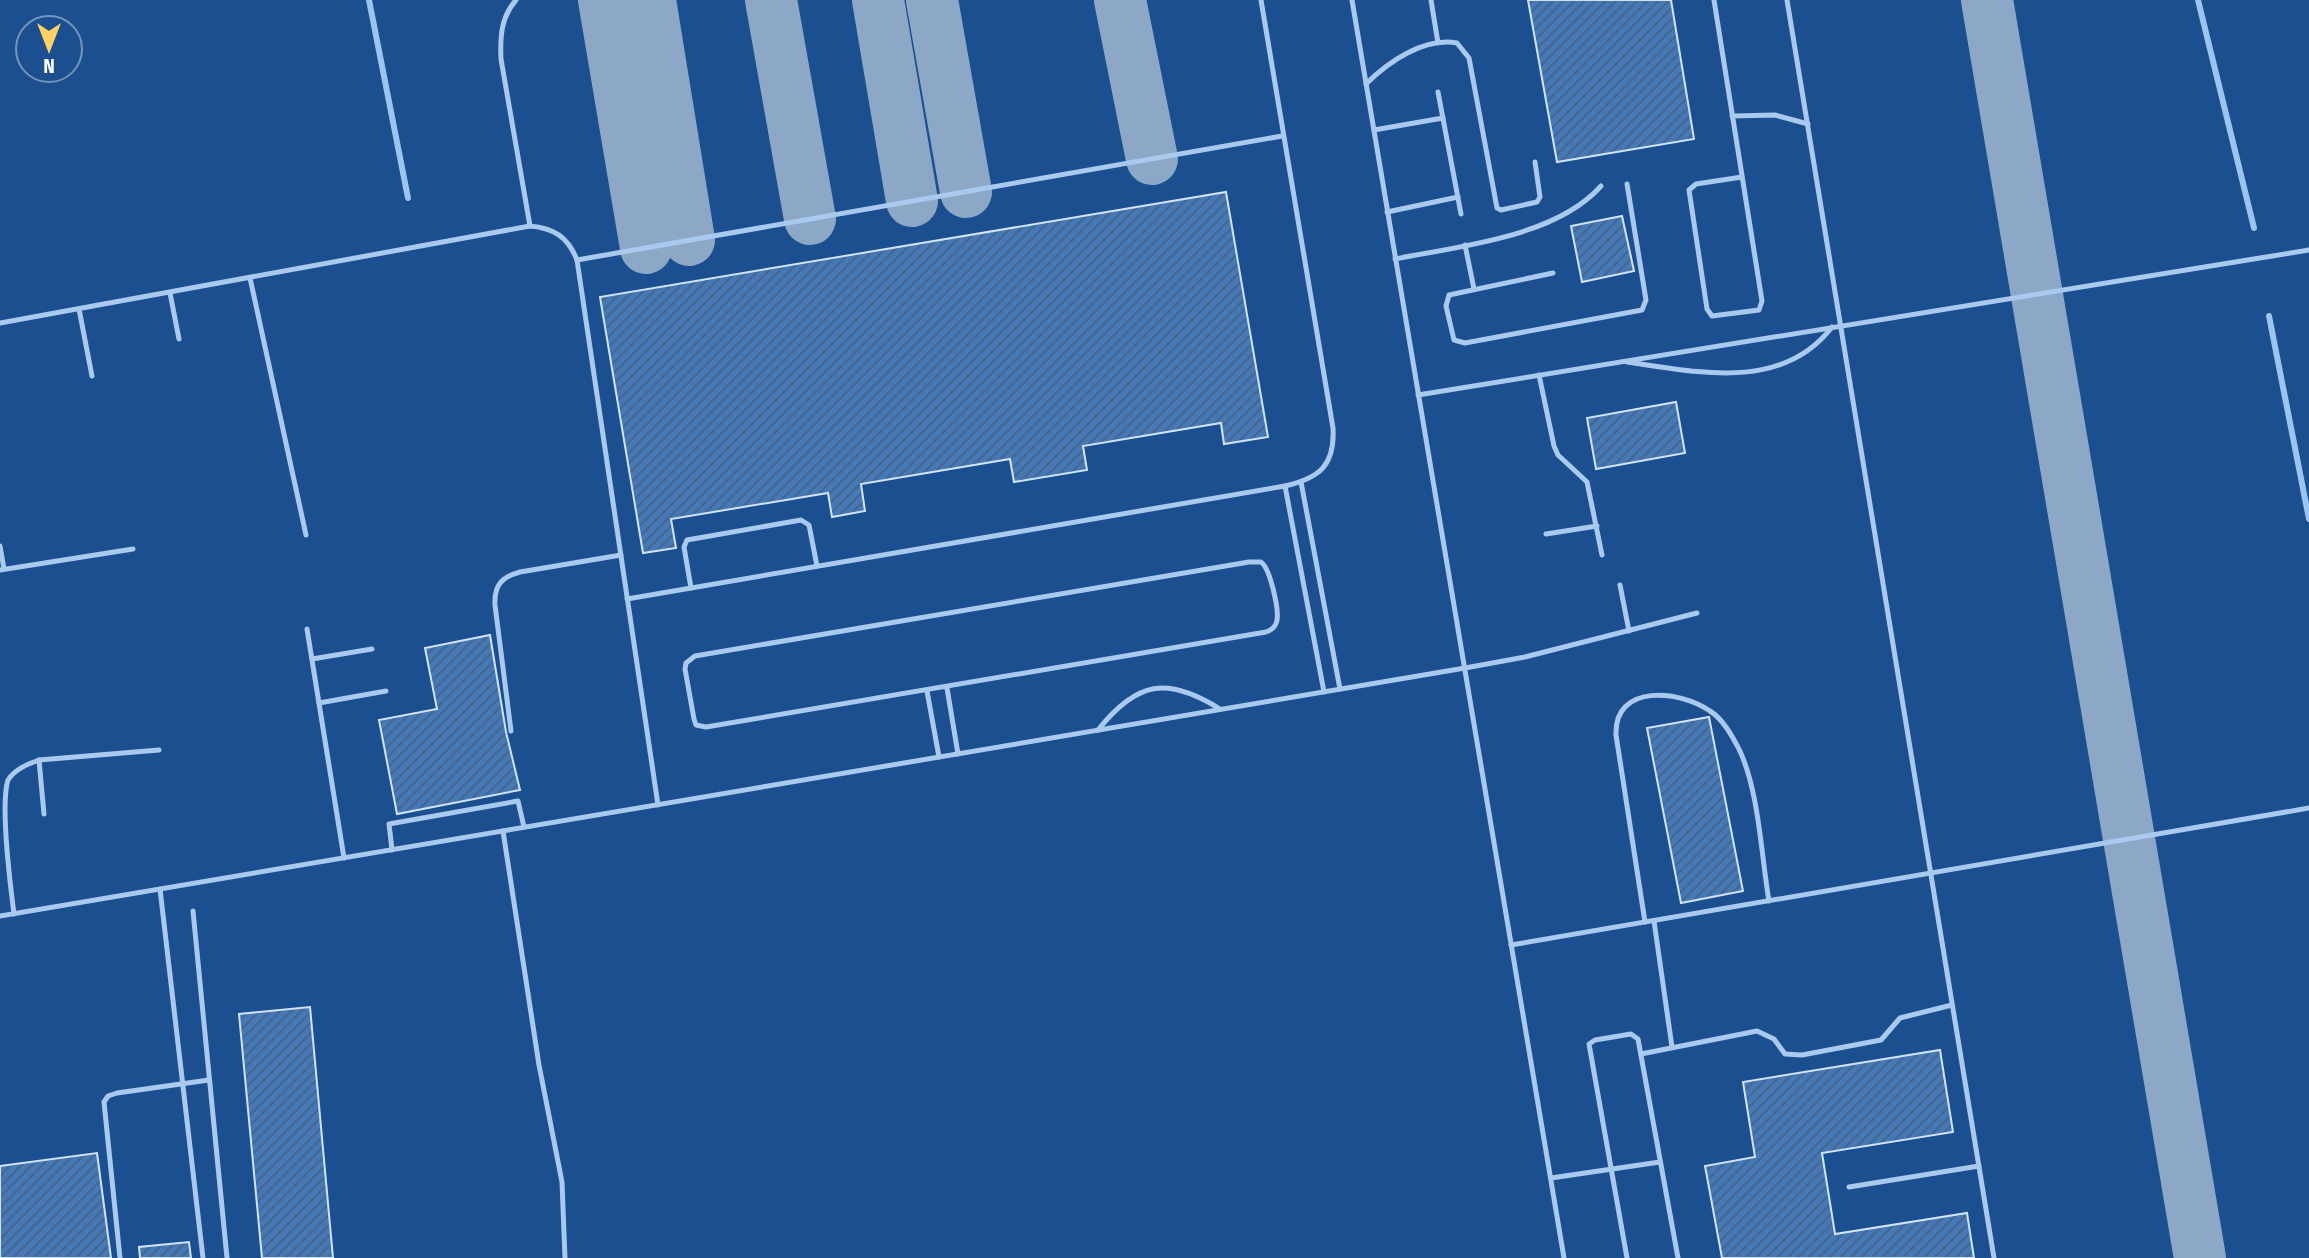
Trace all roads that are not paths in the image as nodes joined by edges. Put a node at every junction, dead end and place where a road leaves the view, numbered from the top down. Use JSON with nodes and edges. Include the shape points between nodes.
{"nodes":[{"id":1,"x":516,"y":0,"type":"edge"},
{"id":2,"x":1261,"y":0,"type":"edge"},
{"id":3,"x":1352,"y":0,"type":"edge"},
{"id":4,"x":1431,"y":0,"type":"edge"},
{"id":5,"x":1714,"y":0,"type":"edge"},
{"id":6,"x":1787,"y":0,"type":"edge"},
{"id":7,"x":1438,"y":43,"type":"junction"},
{"id":8,"x":1366,"y":84,"type":"junction"},
{"id":9,"x":1438,"y":92,"type":"dead end"},
{"id":10,"x":1732,"y":116,"type":"junction"},
{"id":11,"x":1443,"y":118,"type":"junction"},
{"id":12,"x":1808,"y":124,"type":"junction"},
{"id":13,"x":1374,"y":130,"type":"junction"},
{"id":14,"x":1282,"y":136,"type":"junction"},
{"id":15,"x":1535,"y":162,"type":"dead end"},
{"id":16,"x":1742,"y":177,"type":"junction"},
{"id":17,"x":1628,"y":184,"type":"dead end"},
{"id":18,"x":1601,"y":186,"type":"dead end"},
{"id":19,"x":1458,"y":197,"type":"junction"},
{"id":20,"x":1387,"y":212,"type":"junction"},
{"id":21,"x":1461,"y":214,"type":"dead end"},
{"id":22,"x":530,"y":226,"type":"junction"},
{"id":23,"x":1465,"y":245,"type":"junction"},
{"id":24,"x":2309,"y":250,"type":"edge"},
{"id":25,"x":1395,"y":259,"type":"junction"},
{"id":26,"x":577,"y":260,"type":"junction"},
{"id":27,"x":1553,"y":273,"type":"dead end"},
{"id":28,"x":250,"y":278,"type":"junction"},
{"id":29,"x":1474,"y":289,"type":"junction"},
{"id":30,"x":170,"y":293,"type":"junction"},
{"id":31,"x":79,"y":309,"type":"junction"},
{"id":32,"x":0,"y":324,"type":"edge"},
{"id":33,"x":1842,"y":325,"type":"junction"},
{"id":34,"x":1832,"y":327,"type":"junction"},
{"id":35,"x":179,"y":339,"type":"dead end"},
{"id":36,"x":1621,"y":361,"type":"junction"},
{"id":37,"x":1539,"y":375,"type":"junction"},
{"id":38,"x":92,"y":376,"type":"dead end"},
{"id":39,"x":1418,"y":395,"type":"junction"},
{"id":40,"x":1301,"y":482,"type":"junction"},
{"id":41,"x":1285,"y":486,"type":"junction"},
{"id":42,"x":1597,"y":526,"type":"junction"},
{"id":43,"x":1546,"y":534,"type":"dead end"},
{"id":44,"x":306,"y":535,"type":"dead end"},
{"id":45,"x":0,"y":546,"type":"edge"},
{"id":46,"x":133,"y":550,"type":"dead end"},
{"id":47,"x":621,"y":555,"type":"junction"},
{"id":48,"x":1602,"y":555,"type":"dead end"},
{"id":49,"x":817,"y":566,"type":"junction"},
{"id":50,"x":2,"y":570,"type":"edge"},
{"id":51,"x":1620,"y":584,"type":"dead end"},
{"id":52,"x":691,"y":588,"type":"junction"},
{"id":53,"x":627,"y":599,"type":"junction"},
{"id":54,"x":1697,"y":614,"type":"dead end"},
{"id":55,"x":307,"y":629,"type":"dead end"},
{"id":56,"x":1629,"y":631,"type":"junction"},
{"id":57,"x":372,"y":649,"type":"dead end"},
{"id":58,"x":312,"y":659,"type":"junction"},
{"id":59,"x":1465,"y":668,"type":"junction"},
{"id":60,"x":947,"y":688,"type":"junction"},
{"id":61,"x":1340,"y":689,"type":"junction"},
{"id":62,"x":386,"y":691,"type":"dead end"},
{"id":63,"x":927,"y":691,"type":"junction"},
{"id":64,"x":1324,"y":692,"type":"junction"},
{"id":65,"x":319,"y":703,"type":"junction"},
{"id":66,"x":1220,"y":709,"type":"junction"},
{"id":67,"x":1098,"y":730,"type":"junction"},
{"id":68,"x":511,"y":731,"type":"dead end"},
{"id":69,"x":159,"y":750,"type":"dead end"},
{"id":70,"x":958,"y":754,"type":"junction"},
{"id":71,"x":939,"y":757,"type":"junction"},
{"id":72,"x":39,"y":760,"type":"junction"},
{"id":73,"x":658,"y":805,"type":"junction"},
{"id":74,"x":2309,"y":808,"type":"edge"},
{"id":75,"x":44,"y":814,"type":"dead end"},
{"id":76,"x":524,"y":827,"type":"junction"},
{"id":77,"x":503,"y":831,"type":"junction"},
{"id":78,"x":392,"y":850,"type":"junction"},
{"id":79,"x":344,"y":858,"type":"junction"},
{"id":80,"x":1930,"y":873,"type":"junction"},
{"id":81,"x":160,"y":889,"type":"junction"},
{"id":82,"x":1769,"y":901,"type":"junction"},
{"id":83,"x":193,"y":911,"type":"dead end"},
{"id":84,"x":14,"y":914,"type":"junction"},
{"id":85,"x":0,"y":916,"type":"edge"},
{"id":86,"x":1654,"y":920,"type":"junction"},
{"id":87,"x":1645,"y":922,"type":"junction"},
{"id":88,"x":1511,"y":945,"type":"junction"},
{"id":89,"x":1952,"y":1005,"type":"junction"},
{"id":90,"x":1672,"y":1047,"type":"junction"},
{"id":91,"x":1641,"y":1054,"type":"junction"},
{"id":92,"x":209,"y":1080,"type":"junction"},
{"id":93,"x":183,"y":1084,"type":"junction"},
{"id":94,"x":1660,"y":1162,"type":"junction"},
{"id":95,"x":1979,"y":1166,"type":"junction"},
{"id":96,"x":1611,"y":1169,"type":"junction"},
{"id":97,"x":1551,"y":1178,"type":"junction"},
{"id":98,"x":1849,"y":1187,"type":"dead end"},
{"id":99,"x":120,"y":1258,"type":"edge"},
{"id":100,"x":203,"y":1258,"type":"edge"},
{"id":101,"x":227,"y":1258,"type":"edge"},
{"id":102,"x":565,"y":1258,"type":"edge"},
{"id":103,"x":1564,"y":1258,"type":"edge"},
{"id":104,"x":1627,"y":1258,"type":"edge"},
{"id":105,"x":1678,"y":1258,"type":"edge"},
{"id":106,"x":1994,"y":1258,"type":"edge"}],
"edges":[{"from":1,"to":22,"type":"lane","via":[[500,32],[501,59]]},
{"from":2,"to":14,"type":"lane"},
{"from":3,"to":8,"type":"lane"},
{"from":4,"to":7,"type":"lane"},
{"from":5,"to":10,"type":"lane"},
{"from":6,"to":12,"type":"lane"},
{"from":7,"to":8,"type":"lane","via":[[1392,62]]},
{"from":7,"to":15,"type":"lane","via":[[1457,43],[1469,58],[1497,208],[1502,211],[1537,202]]},
{"from":8,"to":13,"type":"lane"},
{"from":9,"to":11,"type":"lane"},
{"from":10,"to":12,"type":"lane","via":[[1776,115]]},
{"from":10,"to":16,"type":"lane"},
{"from":11,"to":13,"type":"lane"},
{"from":11,"to":19,"type":"lane"},
{"from":12,"to":33,"type":"lane"},
{"from":13,"to":20,"type":"lane"},
{"from":14,"to":26,"type":"lane"},
{"from":14,"to":40,"type":"lane","via":[[1334,445],[1329,462],[1317,476]]},
{"from":16,"to":16,"type":"lane","via":[[1762,306],[1712,316],[1707,309],[1689,190],[1696,184]]},
{"from":17,"to":29,"type":"lane","via":[[1646,300],[1642,310],[1459,343],[1451,334],[1446,300]]},
{"from":18,"to":23,"type":"lane","via":[[1589,200],[1549,223]]},
{"from":19,"to":20,"type":"lane"},
{"from":19,"to":21,"type":"lane"},
{"from":20,"to":25,"type":"lane"},
{"from":22,"to":26,"type":"lane","via":[[561,235]]},
{"from":22,"to":28,"type":"lane"},
{"from":23,"to":25,"type":"lane"},
{"from":23,"to":29,"type":"lane"},
{"from":24,"to":33,"type":"lane"},
{"from":25,"to":39,"type":"lane"},
{"from":26,"to":47,"type":"lane"},
{"from":27,"to":29,"type":"lane"},
{"from":28,"to":30,"type":"lane"},
{"from":28,"to":44,"type":"lane"},
{"from":30,"to":31,"type":"lane"},
{"from":30,"to":35,"type":"lane"},
{"from":31,"to":32,"type":"lane"},
{"from":31,"to":38,"type":"lane"},
{"from":33,"to":34,"type":"lane"},
{"from":33,"to":80,"type":"lane"},
{"from":34,"to":36,"type":"lane"},
{"from":34,"to":36,"type":"lane","via":[[1819,343],[1793,360],[1758,372],[1724,374]]},
{"from":36,"to":37,"type":"lane"},
{"from":37,"to":39,"type":"lane"},
{"from":37,"to":42,"type":"lane","via":[[1554,446],[1587,482]]},
{"from":39,"to":59,"type":"lane"},
{"from":40,"to":41,"type":"lane"},
{"from":40,"to":61,"type":"lane"},
{"from":41,"to":49,"type":"lane"},
{"from":41,"to":64,"type":"lane"},
{"from":42,"to":43,"type":"lane"},
{"from":42,"to":48,"type":"lane"},
{"from":45,"to":50,"type":"lane"},
{"from":46,"to":50,"type":"lane"},
{"from":47,"to":53,"type":"lane"},
{"from":47,"to":68,"type":"lane","via":[[520,572],[499,583],[494,594]]},
{"from":49,"to":52,"type":"lane"},
{"from":49,"to":52,"type":"lane","via":[[809,525],[801,520],[687,540],[684,547]]},
{"from":51,"to":56,"type":"lane"},
{"from":52,"to":53,"type":"lane"},
{"from":53,"to":73,"type":"lane"},
{"from":54,"to":56,"type":"lane"},
{"from":55,"to":58,"type":"lane"},
{"from":56,"to":59,"type":"lane"},
{"from":57,"to":58,"type":"lane"},
{"from":58,"to":65,"type":"lane"},
{"from":59,"to":61,"type":"lane"},
{"from":59,"to":88,"type":"lane"},
{"from":60,"to":63,"type":"lane"},
{"from":60,"to":63,"type":"lane","via":[[1272,630],[1278,619],[1269,571],[1261,562],[1249,562],[695,656],[686,663],[694,719],[701,727]]},
{"from":60,"to":70,"type":"lane"},
{"from":61,"to":64,"type":"lane"},
{"from":62,"to":65,"type":"lane"},
{"from":63,"to":71,"type":"lane"},
{"from":64,"to":66,"type":"lane"},
{"from":65,"to":79,"type":"lane"},
{"from":66,"to":67,"type":"lane"},
{"from":66,"to":67,"type":"lane","via":[[1187,691],[1153,688],[1123,702]]},
{"from":67,"to":70,"type":"lane"},
{"from":69,"to":72,"type":"lane"},
{"from":70,"to":71,"type":"lane"},
{"from":71,"to":73,"type":"lane"},
{"from":72,"to":75,"type":"lane"},
{"from":72,"to":84,"type":"lane","via":[[22,766],[8,779],[1,797]]},
{"from":73,"to":76,"type":"lane"},
{"from":74,"to":80,"type":"lane"},
{"from":76,"to":77,"type":"lane"},
{"from":76,"to":78,"type":"lane","via":[[518,801],[389,824]]},
{"from":77,"to":78,"type":"lane"},
{"from":77,"to":102,"type":"lane","via":[[562,1182]]},
{"from":78,"to":79,"type":"lane"},
{"from":79,"to":81,"type":"lane"},
{"from":80,"to":82,"type":"lane"},
{"from":80,"to":89,"type":"lane"},
{"from":81,"to":84,"type":"lane"},
{"from":81,"to":93,"type":"lane"},
{"from":82,"to":86,"type":"lane"},
{"from":82,"to":87,"type":"lane","via":[[1749,779],[1727,728],[1712,711],[1695,703],[1672,698],[1633,699],[1621,707],[1615,719]]},
{"from":83,"to":92,"type":"lane"},
{"from":84,"to":85,"type":"lane"},
{"from":86,"to":87,"type":"lane"},
{"from":86,"to":90,"type":"lane"},
{"from":87,"to":88,"type":"lane"},
{"from":88,"to":97,"type":"lane"},
{"from":89,"to":90,"type":"lane","via":[[1900,1018],[1881,1040],[1802,1055],[1785,1054],[1774,1039],[1757,1031]]},
{"from":89,"to":95,"type":"lane"},
{"from":90,"to":91,"type":"lane"},
{"from":91,"to":94,"type":"lane"},
{"from":91,"to":96,"type":"lane","via":[[1634,1034],[1589,1045]]},
{"from":92,"to":93,"type":"lane"},
{"from":92,"to":101,"type":"lane"},
{"from":93,"to":99,"type":"lane","via":[[117,1093],[104,1102]]},
{"from":93,"to":100,"type":"lane"},
{"from":94,"to":96,"type":"lane"},
{"from":94,"to":105,"type":"lane"},
{"from":95,"to":98,"type":"lane"},
{"from":95,"to":106,"type":"lane"},
{"from":96,"to":97,"type":"lane"},
{"from":96,"to":104,"type":"lane"},
{"from":97,"to":103,"type":"lane"}]}
